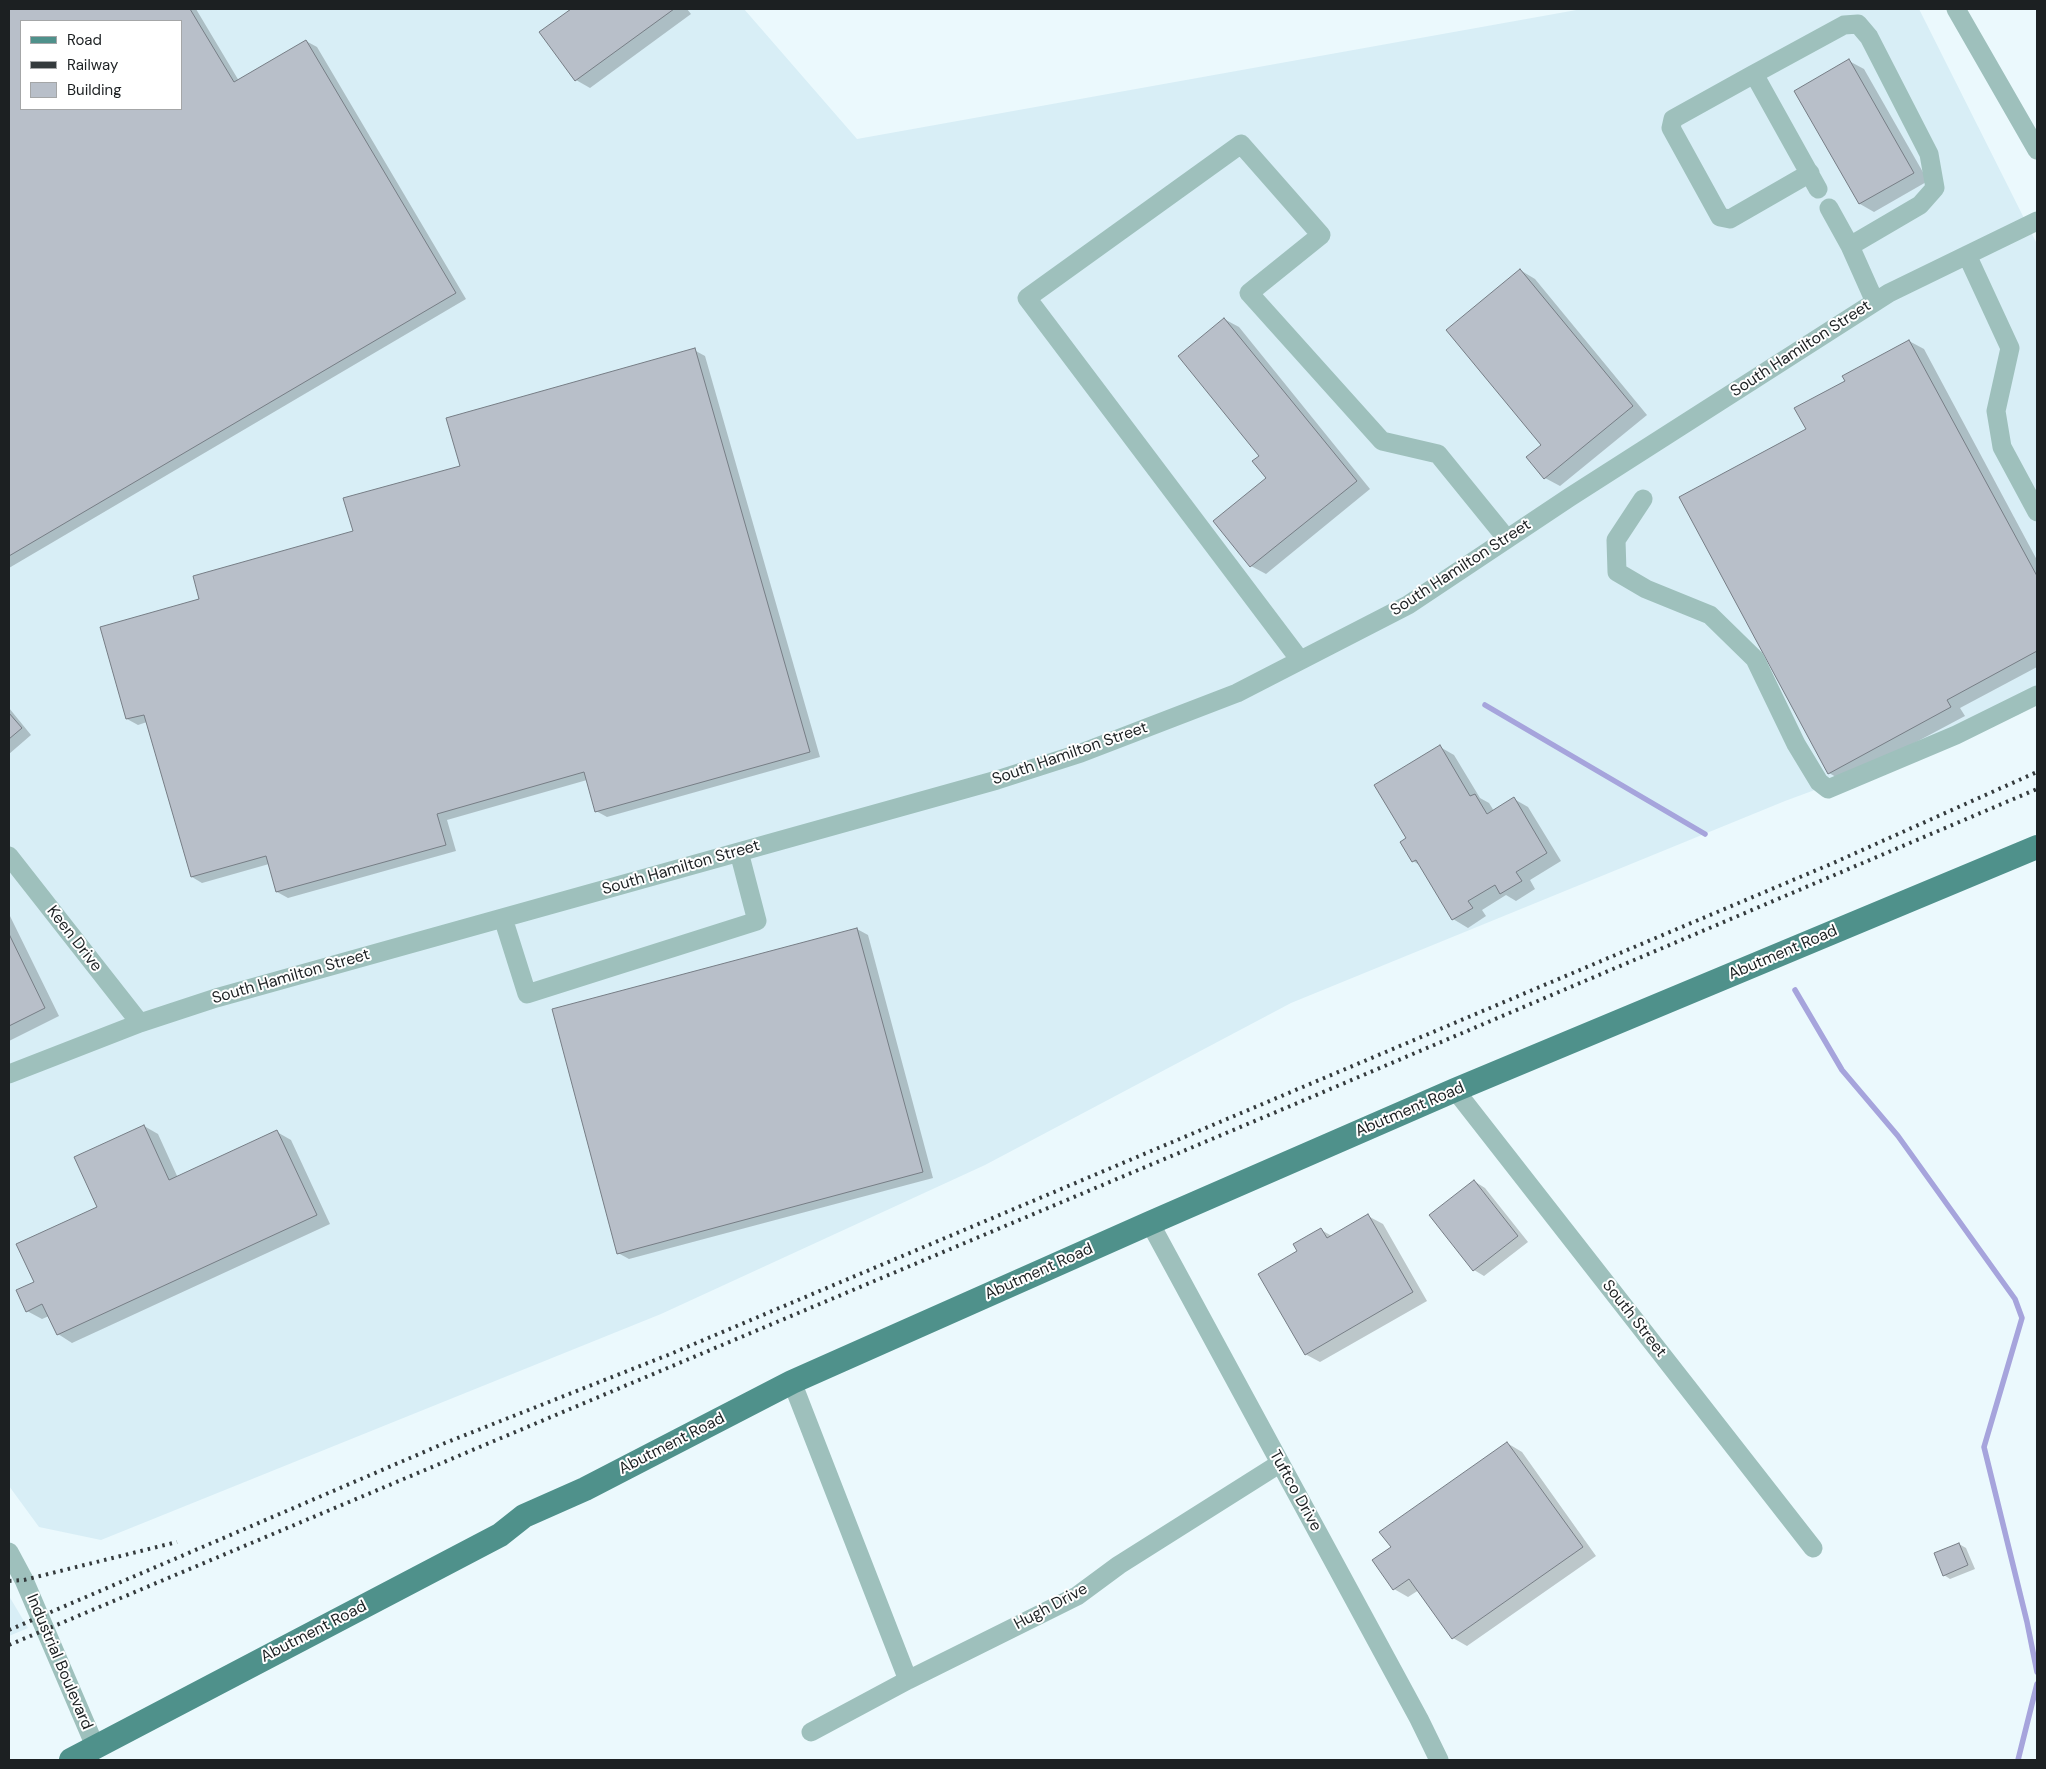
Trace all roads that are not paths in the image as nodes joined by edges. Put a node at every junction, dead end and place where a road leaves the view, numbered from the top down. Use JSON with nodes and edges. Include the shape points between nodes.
{"nodes":[{"id":1,"x":1956,"y":9,"type":"edge"},
{"id":2,"x":1754,"y":74,"type":"junction"},
{"id":3,"x":2037,"y":150,"type":"edge"},
{"id":4,"x":1829,"y":208,"type":"dead end"},
{"id":5,"x":2037,"y":221,"type":"edge"},
{"id":6,"x":1850,"y":246,"type":"junction"},
{"id":7,"x":1968,"y":255,"type":"junction"},
{"id":8,"x":1875,"y":302,"type":"junction"},
{"id":9,"x":1643,"y":499,"type":"dead end"},
{"id":10,"x":2037,"y":512,"type":"edge"},
{"id":11,"x":1507,"y":539,"type":"junction"},
{"id":12,"x":1300,"y":660,"type":"junction"},
{"id":13,"x":2037,"y":695,"type":"edge"},
{"id":14,"x":2037,"y":847,"type":"edge"},
{"id":15,"x":739,"y":852,"type":"junction"},
{"id":16,"x":9,"y":856,"type":"edge"},
{"id":17,"x":503,"y":918,"type":"junction"},
{"id":18,"x":140,"y":1023,"type":"junction"},
{"id":19,"x":9,"y":1074,"type":"edge"},
{"id":20,"x":1455,"y":1090,"type":"junction"},
{"id":21,"x":1150,"y":1223,"type":"junction"},
{"id":22,"x":792,"y":1382,"type":"junction"},
{"id":23,"x":1279,"y":1464,"type":"junction"},
{"id":24,"x":1814,"y":1548,"type":"dead end"},
{"id":25,"x":9,"y":1552,"type":"edge"},
{"id":26,"x":908,"y":1680,"type":"junction"},
{"id":27,"x":812,"y":1732,"type":"dead end"},
{"id":28,"x":95,"y":1746,"type":"junction"},
{"id":29,"x":71,"y":1760,"type":"edge"},
{"id":30,"x":1439,"y":1760,"type":"edge"}],
"edges":[{"from":1,"to":3,"type":"street"},
{"from":2,"to":2,"type":"street","via":[[1814,181],[1730,220],[1720,217],[1671,128],[1674,119]]},
{"from":2,"to":6,"type":"street","via":[[1844,25],[1858,24],[1869,37],[1929,154],[1936,188],[1920,205]]},
{"from":4,"to":6,"type":"street"},
{"from":5,"to":7,"type":"street","name":"South Hamilton Street"},
{"from":6,"to":8,"type":"street"},
{"from":7,"to":8,"type":"street","name":"South Hamilton Street"},
{"from":7,"to":10,"type":"street","via":[[2010,348],[1996,411],[2002,447]]},
{"from":8,"to":11,"type":"street","name":"South Hamilton Street"},
{"from":9,"to":13,"type":"street","via":[[1616,540],[1618,572],[1646,589],[1710,615],[1755,659],[1796,744],[1819,782],[1828,789],[1956,735]]},
{"from":11,"to":12,"type":"street","name":"South Hamilton Street","via":[[1408,605]]},
{"from":11,"to":12,"type":"street","via":[[1438,454],[1382,441],[1249,293],[1321,235],[1241,144],[1027,298]]},
{"from":12,"to":15,"type":"street","name":"South Hamilton Street","via":[[1237,693],[1081,754]]},
{"from":14,"to":20,"type":"main road","name":"Abutment Road"},
{"from":15,"to":17,"type":"street","name":"South Hamilton Street"},
{"from":15,"to":17,"type":"street","via":[[757,921],[526,994]]},
{"from":16,"to":18,"type":"street","name":"Keen Drive"},
{"from":17,"to":18,"type":"street","name":"South Hamilton Street","via":[[216,998]]},
{"from":18,"to":19,"type":"street","name":"South Hamilton Street"},
{"from":20,"to":21,"type":"main road","name":"Abutment Road"},
{"from":20,"to":24,"type":"street","name":"South Street"},
{"from":21,"to":22,"type":"main road","name":"Abutment Road"},
{"from":21,"to":23,"type":"street","name":"Tuftco Drive"},
{"from":22,"to":26,"type":"street"},
{"from":22,"to":28,"type":"main road","name":"Abutment Road","via":[[585,1489],[524,1516],[500,1536]]},
{"from":23,"to":26,"type":"street","name":"Hugh Drive","via":[[1119,1565],[1077,1596]]},
{"from":23,"to":30,"type":"street","name":"Tuftco Drive"},
{"from":25,"to":28,"type":"street","name":"Industrial Boulevard"},
{"from":26,"to":27,"type":"street","name":"Hugh Drive"},
{"from":28,"to":29,"type":"main road","name":"Abutment Road"}]}
